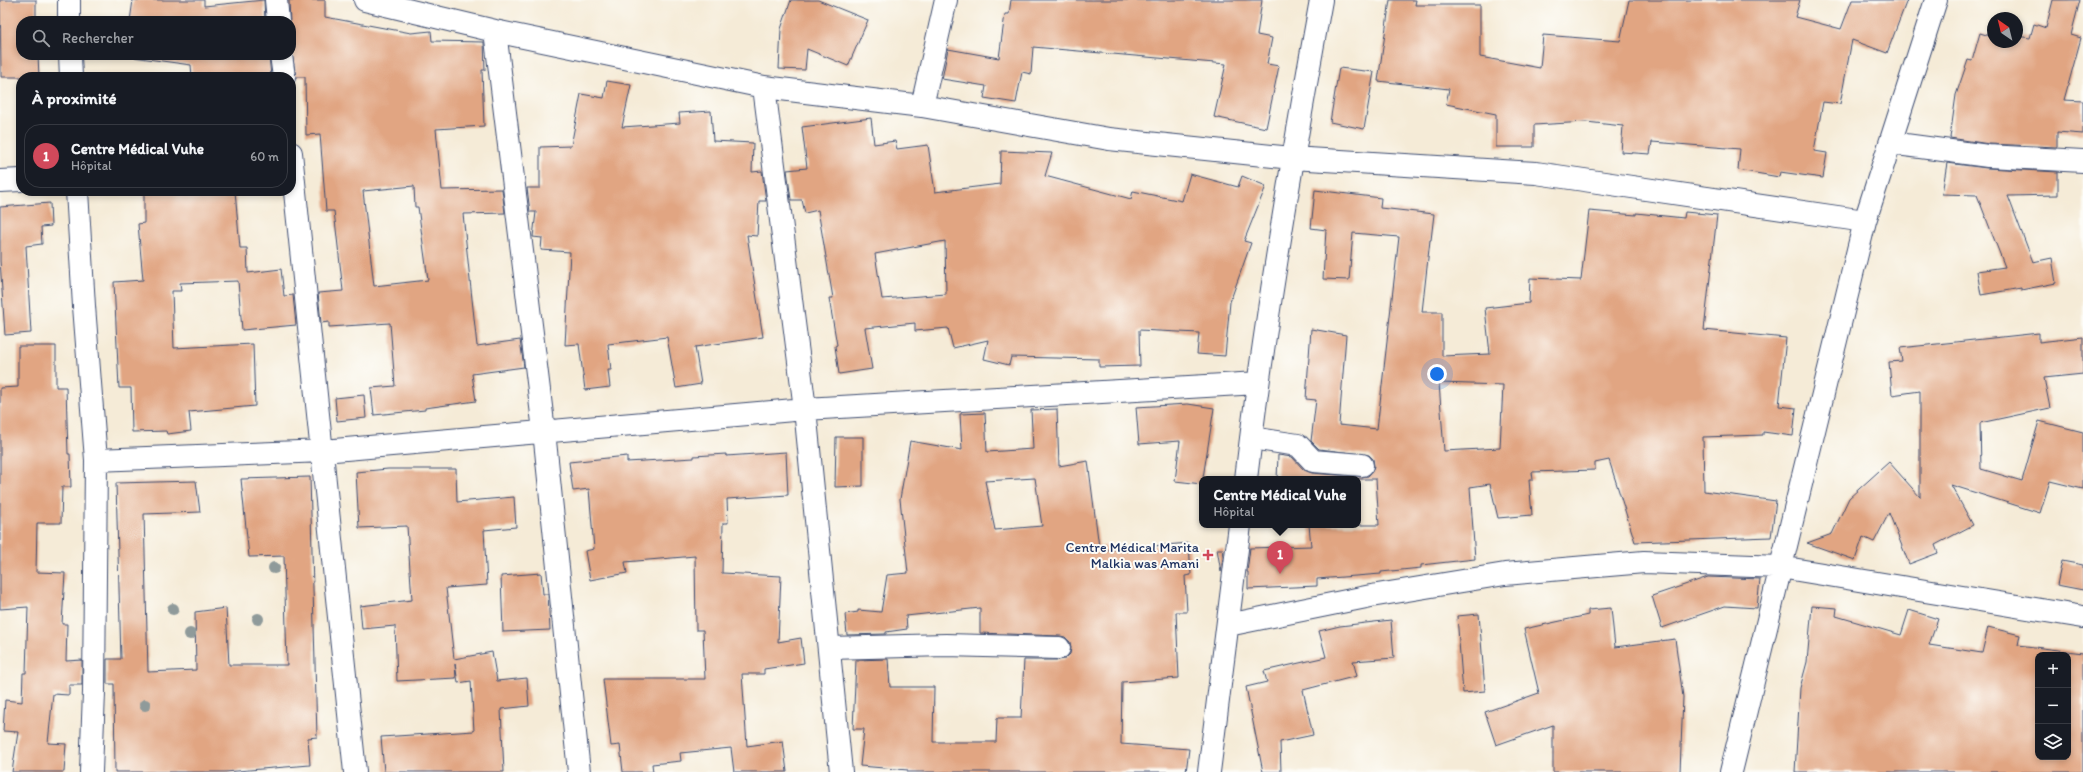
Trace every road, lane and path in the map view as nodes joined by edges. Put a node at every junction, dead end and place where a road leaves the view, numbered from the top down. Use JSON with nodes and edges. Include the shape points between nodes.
{"nodes":[{"id":1,"x":69,"y":0,"type":"edge"},
{"id":2,"x":276,"y":0,"type":"edge"},
{"id":3,"x":365,"y":0,"type":"edge"},
{"id":4,"x":946,"y":0,"type":"edge"},
{"id":5,"x":1321,"y":0,"type":"edge"},
{"id":6,"x":1936,"y":0,"type":"edge"},
{"id":7,"x":70,"y":16,"type":"edge"},
{"id":8,"x":278,"y":16,"type":"edge"},
{"id":9,"x":495,"y":31,"type":"junction"},
{"id":10,"x":70,"y":60,"type":"edge"},
{"id":11,"x":282,"y":60,"type":"edge"},
{"id":12,"x":71,"y":72,"type":"edge"},
{"id":13,"x":283,"y":72,"type":"edge"},
{"id":14,"x":764,"y":87,"type":"junction"},
{"id":15,"x":922,"y":106,"type":"junction"},
{"id":16,"x":1890,"y":143,"type":"junction"},
{"id":17,"x":1292,"y":158,"type":"junction"},
{"id":18,"x":2083,"y":160,"type":"edge"},
{"id":19,"x":16,"y":180,"type":"edge"},
{"id":20,"x":0,"y":181,"type":"edge"},
{"id":21,"x":77,"y":196,"type":"edge"},
{"id":22,"x":296,"y":196,"type":"edge"},
{"id":23,"x":1865,"y":221,"type":"junction"},
{"id":24,"x":1258,"y":383,"type":"junction"},
{"id":25,"x":805,"y":409,"type":"junction"},
{"id":26,"x":544,"y":431,"type":"junction"},
{"id":27,"x":1251,"y":438,"type":"junction"},
{"id":28,"x":323,"y":451,"type":"junction"},
{"id":29,"x":96,"y":460,"type":"junction"},
{"id":30,"x":1362,"y":465,"type":"dead end"},
{"id":31,"x":1246,"y":476,"type":"edge"},
{"id":32,"x":1240,"y":528,"type":"edge"},
{"id":33,"x":1780,"y":566,"type":"junction"},
{"id":34,"x":2083,"y":617,"type":"edge"},
{"id":35,"x":1228,"y":626,"type":"junction"},
{"id":36,"x":829,"y":648,"type":"junction"},
{"id":37,"x":1059,"y":648,"type":"dead end"},
{"id":38,"x":91,"y":772,"type":"edge"},
{"id":39,"x":355,"y":772,"type":"edge"},
{"id":40,"x":579,"y":772,"type":"edge"},
{"id":41,"x":841,"y":772,"type":"edge"},
{"id":42,"x":1210,"y":772,"type":"edge"},
{"id":43,"x":1731,"y":772,"type":"edge"}],
"edges":[{"from":1,"to":7,"type":"street"},
{"from":2,"to":8,"type":"street"},
{"from":3,"to":9,"type":"street"},
{"from":4,"to":15,"type":"street"},
{"from":5,"to":17,"type":"street"},
{"from":6,"to":16,"type":"street"},
{"from":9,"to":14,"type":"street"},
{"from":9,"to":26,"type":"street"},
{"from":10,"to":12,"type":"street"},
{"from":11,"to":13,"type":"street"},
{"from":14,"to":15,"type":"street"},
{"from":14,"to":25,"type":"street"},
{"from":15,"to":17,"type":"street","via":[[1109,139]]},
{"from":16,"to":18,"type":"street","via":[[1988,156]]},
{"from":16,"to":23,"type":"street"},
{"from":17,"to":23,"type":"street","via":[[1536,174]]},
{"from":17,"to":24,"type":"street"},
{"from":19,"to":20,"type":"street"},
{"from":21,"to":29,"type":"street"},
{"from":22,"to":28,"type":"street"},
{"from":23,"to":33,"type":"street"},
{"from":24,"to":25,"type":"street"},
{"from":24,"to":27,"type":"street"},
{"from":25,"to":26,"type":"street"},
{"from":25,"to":36,"type":"street"},
{"from":26,"to":28,"type":"street"},
{"from":26,"to":40,"type":"street"},
{"from":27,"to":30,"type":"street","via":[[1298,445],[1313,461]]},
{"from":27,"to":31,"type":"street"},
{"from":28,"to":29,"type":"street"},
{"from":28,"to":39,"type":"street"},
{"from":29,"to":38,"type":"street"},
{"from":32,"to":35,"type":"street"},
{"from":33,"to":34,"type":"street"},
{"from":33,"to":35,"type":"street","via":[[1644,562],[1505,574],[1371,596]]},
{"from":33,"to":43,"type":"street"},
{"from":35,"to":42,"type":"street"},
{"from":36,"to":37,"type":"street","via":[[946,645]]},
{"from":36,"to":41,"type":"street"}]}
